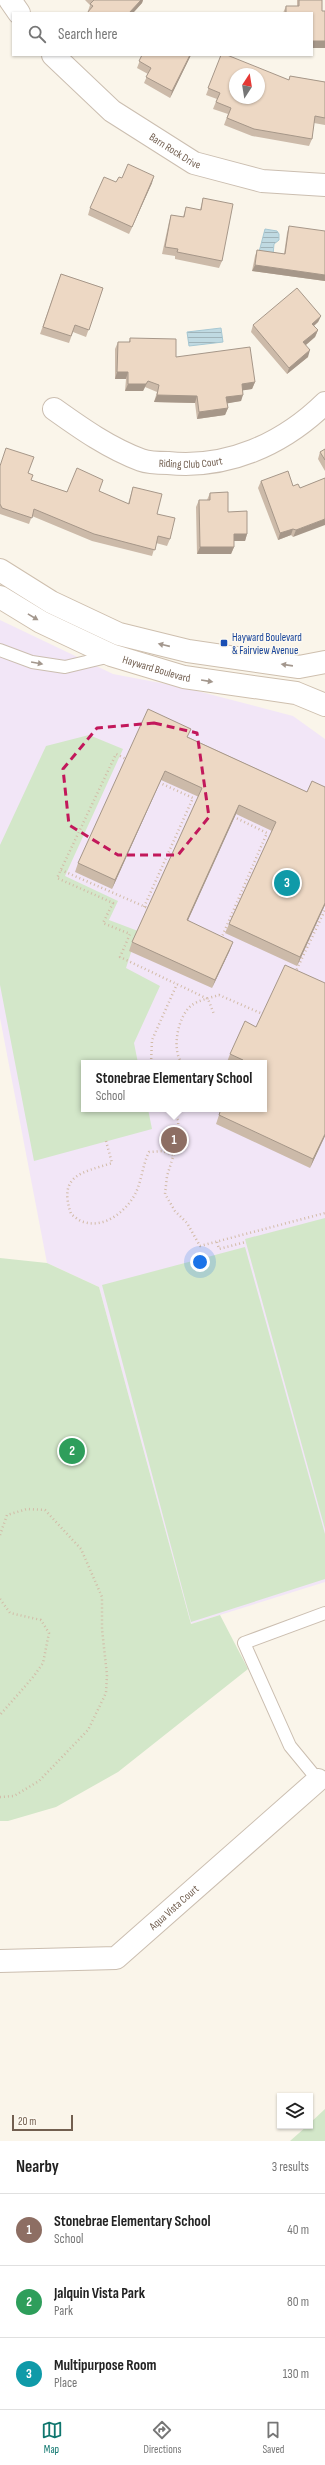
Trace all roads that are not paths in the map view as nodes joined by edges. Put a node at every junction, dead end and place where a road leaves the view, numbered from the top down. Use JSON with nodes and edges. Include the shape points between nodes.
{"nodes":[{"id":1,"x":10,"y":0,"type":"edge"},
{"id":2,"x":18,"y":12,"type":"edge"},
{"id":3,"x":54,"y":56,"type":"edge"},
{"id":4,"x":325,"y":185,"type":"edge"},
{"id":5,"x":325,"y":403,"type":"edge"},
{"id":6,"x":54,"y":409,"type":"dead end"},
{"id":7,"x":0,"y":570,"type":"edge"},
{"id":8,"x":0,"y":597,"type":"edge"},
{"id":9,"x":0,"y":650,"type":"edge"},
{"id":10,"x":111,"y":656,"type":"junction"},
{"id":11,"x":325,"y":662,"type":"edge"},
{"id":12,"x":325,"y":705,"type":"edge"},
{"id":13,"x":325,"y":1613,"type":"edge"},
{"id":14,"x":318,"y":1780,"type":"joint"},
{"id":15,"x":0,"y":1961,"type":"edge"}],
"edges":[{"from":1,"to":2,"type":"street"},
{"from":3,"to":4,"type":"street","name":"Barn Rock Drive","via":[[112,111],[194,163],[262,181]]},
{"from":5,"to":6,"type":"street","name":"Riding Club Court","via":[[305,423],[265,447],[229,459],[189,465],[143,461],[102,443]]},
{"from":11,"to":7,"type":"street","name":"Hayward Boulevard","one_way":true,"via":[[299,667],[188,651],[119,634],[52,602]]},
{"from":8,"to":10,"type":"street","name":"Hayward Boulevard","one_way":true,"via":[[41,622]]},
{"from":9,"to":10,"type":"lane","one_way":true,"via":[[32,662],[65,667]]},
{"from":10,"to":12,"type":"street","name":"Hayward Boulevard","one_way":true,"via":[[184,677],[296,693]]},
{"from":13,"to":14,"type":"lane","via":[[244,1643],[290,1746]]},
{"from":14,"to":15,"type":"street","name":"Aqua Vista Court","via":[[116,1958]]}]}
